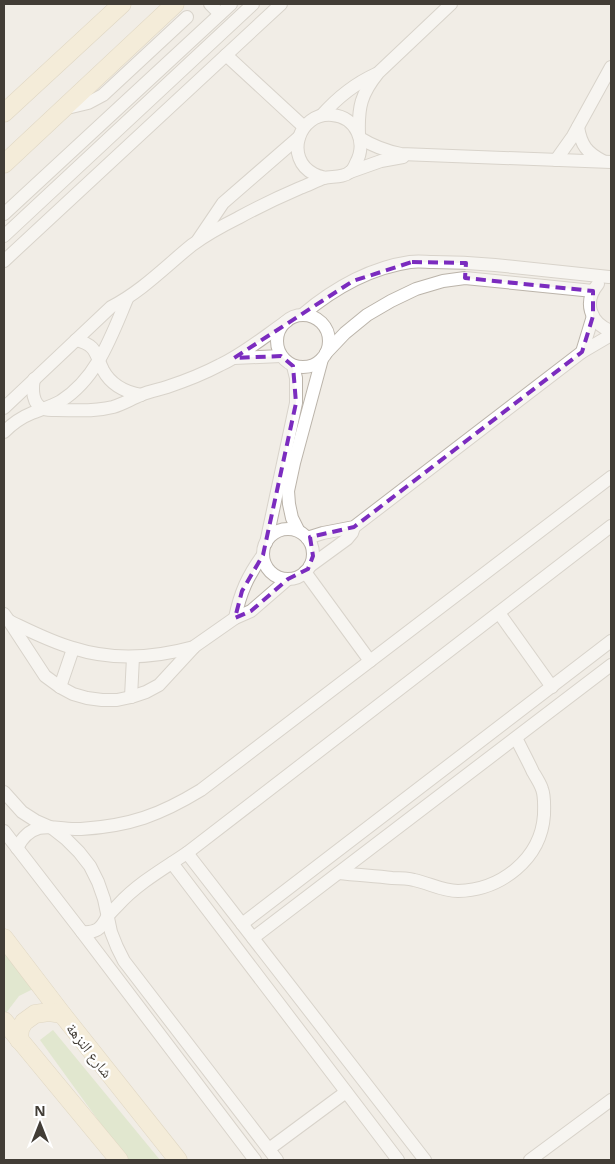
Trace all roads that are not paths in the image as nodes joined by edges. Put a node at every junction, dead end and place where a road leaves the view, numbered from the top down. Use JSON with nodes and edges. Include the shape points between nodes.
{"nodes":[{"id":1,"x":122,"y":4,"type":"edge"},
{"id":2,"x":175,"y":4,"type":"edge"},
{"id":3,"x":210,"y":4,"type":"edge"},
{"id":4,"x":231,"y":4,"type":"edge"},
{"id":5,"x":254,"y":4,"type":"edge"},
{"id":6,"x":281,"y":4,"type":"edge"},
{"id":7,"x":451,"y":4,"type":"edge"},
{"id":8,"x":220,"y":14,"type":"junction"},
{"id":9,"x":187,"y":17,"type":"junction"},
{"id":10,"x":203,"y":31,"type":"junction"},
{"id":11,"x":226,"y":54,"type":"junction"},
{"id":12,"x":611,"y":67,"type":"edge"},
{"id":13,"x":378,"y":73,"type":"junction"},
{"id":14,"x":62,"y":109,"type":"junction"},
{"id":15,"x":4,"y":112,"type":"edge"},
{"id":16,"x":322,"y":115,"type":"junction"},
{"id":17,"x":578,"y":127,"type":"junction"},
{"id":18,"x":301,"y":132,"type":"junction"},
{"id":19,"x":359,"y":136,"type":"junction"},
{"id":20,"x":415,"y":155,"type":"junction"},
{"id":21,"x":556,"y":160,"type":"junction"},
{"id":22,"x":607,"y":162,"type":"edge"},
{"id":23,"x":4,"y":164,"type":"edge"},
{"id":24,"x":350,"y":173,"type":"junction"},
{"id":25,"x":325,"y":178,"type":"junction"},
{"id":26,"x":4,"y":214,"type":"edge"},
{"id":27,"x":4,"y":236,"type":"edge"},
{"id":28,"x":195,"y":244,"type":"junction"},
{"id":29,"x":4,"y":261,"type":"edge"},
{"id":30,"x":466,"y":262,"type":"junction"},
{"id":31,"x":610,"y":277,"type":"edge"},
{"id":32,"x":465,"y":278,"type":"junction"},
{"id":33,"x":593,"y":290,"type":"junction"},
{"id":34,"x":126,"y":299,"type":"junction"},
{"id":35,"x":302,"y":315,"type":"junction"},
{"id":36,"x":593,"y":316,"type":"junction"},
{"id":37,"x":287,"y":321,"type":"junction"},
{"id":38,"x":611,"y":331,"type":"edge"},
{"id":39,"x":611,"y":335,"type":"edge"},
{"id":40,"x":76,"y":340,"type":"junction"},
{"id":41,"x":582,"y":352,"type":"junction"},
{"id":42,"x":281,"y":356,"type":"junction"},
{"id":43,"x":324,"y":356,"type":"junction"},
{"id":44,"x":234,"y":358,"type":"junction"},
{"id":45,"x":99,"y":361,"type":"junction"},
{"id":46,"x":293,"y":366,"type":"junction"},
{"id":47,"x":34,"y":379,"type":"junction"},
{"id":48,"x":141,"y":395,"type":"junction"},
{"id":49,"x":4,"y":408,"type":"edge"},
{"id":50,"x":44,"y":409,"type":"junction"},
{"id":51,"x":4,"y":432,"type":"edge"},
{"id":52,"x":288,"y":462,"type":"junction"},
{"id":53,"x":611,"y":477,"type":"edge"},
{"id":54,"x":611,"y":526,"type":"edge"},
{"id":55,"x":354,"y":527,"type":"junction"},
{"id":56,"x":302,"y":534,"type":"junction"},
{"id":57,"x":265,"y":549,"type":"junction"},
{"id":58,"x":307,"y":569,"type":"junction"},
{"id":59,"x":288,"y":579,"type":"junction"},
{"id":60,"x":499,"y":613,"type":"junction"},
{"id":61,"x":6,"y":617,"type":"edge"},
{"id":62,"x":236,"y":618,"type":"junction"},
{"id":63,"x":611,"y":641,"type":"edge"},
{"id":64,"x":195,"y":646,"type":"junction"},
{"id":65,"x":73,"y":649,"type":"junction"},
{"id":66,"x":133,"y":657,"type":"junction"},
{"id":67,"x":370,"y":661,"type":"junction"},
{"id":68,"x":611,"y":665,"type":"edge"},
{"id":69,"x":60,"y":687,"type":"junction"},
{"id":70,"x":552,"y":687,"type":"junction"},
{"id":71,"x":131,"y":697,"type":"junction"},
{"id":72,"x":516,"y":738,"type":"junction"},
{"id":73,"x":4,"y":792,"type":"edge"},
{"id":74,"x":52,"y":828,"type":"junction"},
{"id":75,"x":4,"y":831,"type":"edge"},
{"id":76,"x":17,"y":848,"type":"junction"},
{"id":77,"x":187,"y":853,"type":"junction"},
{"id":78,"x":172,"y":863,"type":"junction"},
{"id":79,"x":339,"y":874,"type":"junction"},
{"id":80,"x":108,"y":916,"type":"junction"},
{"id":81,"x":242,"y":924,"type":"junction"},
{"id":82,"x":82,"y":932,"type":"junction"},
{"id":83,"x":4,"y":938,"type":"edge"},
{"id":84,"x":253,"y":938,"type":"junction"},
{"id":85,"x":62,"y":1014,"type":"junction"},
{"id":86,"x":4,"y":1021,"type":"edge"},
{"id":87,"x":19,"y":1040,"type":"junction"},
{"id":88,"x":346,"y":1092,"type":"junction"},
{"id":89,"x":611,"y":1100,"type":"edge"},
{"id":90,"x":269,"y":1149,"type":"junction"},
{"id":91,"x":118,"y":1160,"type":"edge"},
{"id":92,"x":178,"y":1160,"type":"edge"},
{"id":93,"x":255,"y":1160,"type":"edge"},
{"id":94,"x":278,"y":1160,"type":"edge"},
{"id":95,"x":398,"y":1160,"type":"edge"},
{"id":96,"x":424,"y":1160,"type":"edge"},
{"id":97,"x":530,"y":1160,"type":"edge"}],
"edges":[{"from":1,"to":15,"type":"main road"},
{"from":2,"to":9,"type":"street"},
{"from":2,"to":14,"type":"main road"},
{"from":3,"to":8,"type":"street"},
{"from":4,"to":8,"type":"street"},
{"from":5,"to":27,"type":"street"},
{"from":6,"to":11,"type":"street"},
{"from":7,"to":13,"type":"street"},
{"from":8,"to":10,"type":"street"},
{"from":9,"to":10,"type":"street"},
{"from":9,"to":14,"type":"street","via":[[103,95],[88,103]]},
{"from":10,"to":26,"type":"street"},
{"from":11,"to":18,"type":"street"},
{"from":11,"to":29,"type":"street"},
{"from":12,"to":17,"type":"street"},
{"from":13,"to":16,"type":"street","via":[[347,90]]},
{"from":13,"to":19,"type":"street","via":[[361,101]]},
{"from":14,"to":23,"type":"main road"},
{"from":16,"to":18,"type":"street"},
{"from":16,"to":19,"type":"street","via":[[344,118]]},
{"from":17,"to":21,"type":"street"},
{"from":17,"to":22,"type":"street","via":[[585,148]]},
{"from":18,"to":25,"type":"street","via":[[297,148],[300,158],[306,168]]},
{"from":18,"to":28,"type":"street","via":[[223,203]]},
{"from":19,"to":20,"type":"street","via":[[386,151]]},
{"from":19,"to":24,"type":"street","via":[[360,155]]},
{"from":20,"to":21,"type":"street"},
{"from":20,"to":24,"type":"street","via":[[382,161]]},
{"from":21,"to":22,"type":"street"},
{"from":24,"to":25,"type":"street"},
{"from":25,"to":28,"type":"street","via":[[236,218]]},
{"from":28,"to":34,"type":"street"},
{"from":30,"to":31,"type":"street"},
{"from":30,"to":32,"type":"street"},
{"from":30,"to":35,"type":"street","via":[[412,262],[372,272],[335,290]]},
{"from":31,"to":33,"type":"street"},
{"from":32,"to":33,"type":"street"},
{"from":32,"to":43,"type":"street","via":[[416,289],[391,301],[345,332]]},
{"from":33,"to":36,"type":"street","via":[[590,299]]},
{"from":34,"to":40,"type":"street","via":[[111,307]]},
{"from":34,"to":45,"type":"street"},
{"from":35,"to":37,"type":"street"},
{"from":35,"to":43,"type":"street","via":[[316,319],[327,330],[329,346]]},
{"from":36,"to":38,"type":"street","via":[[600,326]]},
{"from":36,"to":41,"type":"street"},
{"from":37,"to":42,"type":"street","via":[[281,326],[276,341]]},
{"from":37,"to":44,"type":"street"},
{"from":39,"to":41,"type":"street"},
{"from":40,"to":45,"type":"street","via":[[93,349]]},
{"from":40,"to":47,"type":"street"},
{"from":41,"to":55,"type":"street"},
{"from":42,"to":44,"type":"street"},
{"from":42,"to":46,"type":"street"},
{"from":43,"to":46,"type":"street","via":[[308,367]]},
{"from":43,"to":52,"type":"street"},
{"from":44,"to":48,"type":"street","via":[[194,377]]},
{"from":45,"to":48,"type":"street","via":[[119,388]]},
{"from":45,"to":50,"type":"street","via":[[76,390]]},
{"from":46,"to":52,"type":"street","via":[[296,403]]},
{"from":47,"to":49,"type":"street"},
{"from":47,"to":50,"type":"street","via":[[34,396]]},
{"from":48,"to":50,"type":"street","via":[[99,410]]},
{"from":50,"to":51,"type":"street","via":[[19,419]]},
{"from":52,"to":56,"type":"street","via":[[289,504],[292,518]]},
{"from":52,"to":57,"type":"street"},
{"from":53,"to":67,"type":"street"},
{"from":54,"to":60,"type":"street"},
{"from":55,"to":56,"type":"street"},
{"from":55,"to":58,"type":"street","via":[[347,539]]},
{"from":56,"to":57,"type":"street","via":[[291,529],[279,531]]},
{"from":56,"to":58,"type":"street","via":[[310,542],[313,552]]},
{"from":57,"to":59,"type":"street","via":[[267,567]]},
{"from":57,"to":62,"type":"street","via":[[242,591]]},
{"from":58,"to":59,"type":"street"},
{"from":58,"to":67,"type":"street"},
{"from":59,"to":62,"type":"street","via":[[250,611]]},
{"from":60,"to":70,"type":"street"},
{"from":60,"to":77,"type":"street"},
{"from":61,"to":65,"type":"street"},
{"from":61,"to":69,"type":"street","via":[[45,676]]},
{"from":62,"to":64,"type":"street"},
{"from":63,"to":70,"type":"street"},
{"from":64,"to":66,"type":"street","via":[[154,656]]},
{"from":64,"to":71,"type":"street","via":[[159,685]]},
{"from":65,"to":66,"type":"street"},
{"from":65,"to":69,"type":"street"},
{"from":66,"to":71,"type":"street"},
{"from":67,"to":74,"type":"street","via":[[201,790],[179,803],[130,823],[78,829]]},
{"from":68,"to":72,"type":"street"},
{"from":69,"to":71,"type":"street","via":[[95,699]]},
{"from":70,"to":81,"type":"street"},
{"from":72,"to":79,"type":"street"},
{"from":72,"to":79,"type":"street","via":[[543,790],[545,805],[539,836],[523,863],[511,874],[485,887],[456,891],[414,879]]},
{"from":73,"to":74,"type":"street","via":[[22,812]]},
{"from":74,"to":76,"type":"street","via":[[30,831]]},
{"from":74,"to":80,"type":"street","via":[[90,866]]},
{"from":75,"to":76,"type":"street"},
{"from":76,"to":82,"type":"street"},
{"from":77,"to":78,"type":"street"},
{"from":77,"to":81,"type":"street"},
{"from":78,"to":80,"type":"street","via":[[133,891]]},
{"from":78,"to":88,"type":"street"},
{"from":79,"to":84,"type":"street"},
{"from":80,"to":82,"type":"street","via":[[101,928]]},
{"from":80,"to":90,"type":"street","via":[[111,932],[124,961]]},
{"from":81,"to":84,"type":"street"},
{"from":82,"to":93,"type":"street"},
{"from":83,"to":85,"type":"main road","name":"شارع النزهة"},
{"from":84,"to":96,"type":"street"},
{"from":85,"to":87,"type":"main road","via":[[36,1014],[24,1022]]},
{"from":85,"to":92,"type":"main road","name":"شارع النزهة"},
{"from":86,"to":87,"type":"main road"},
{"from":87,"to":91,"type":"main road"},
{"from":88,"to":90,"type":"street"},
{"from":88,"to":95,"type":"street"},
{"from":89,"to":97,"type":"street"},
{"from":90,"to":94,"type":"street"}]}
